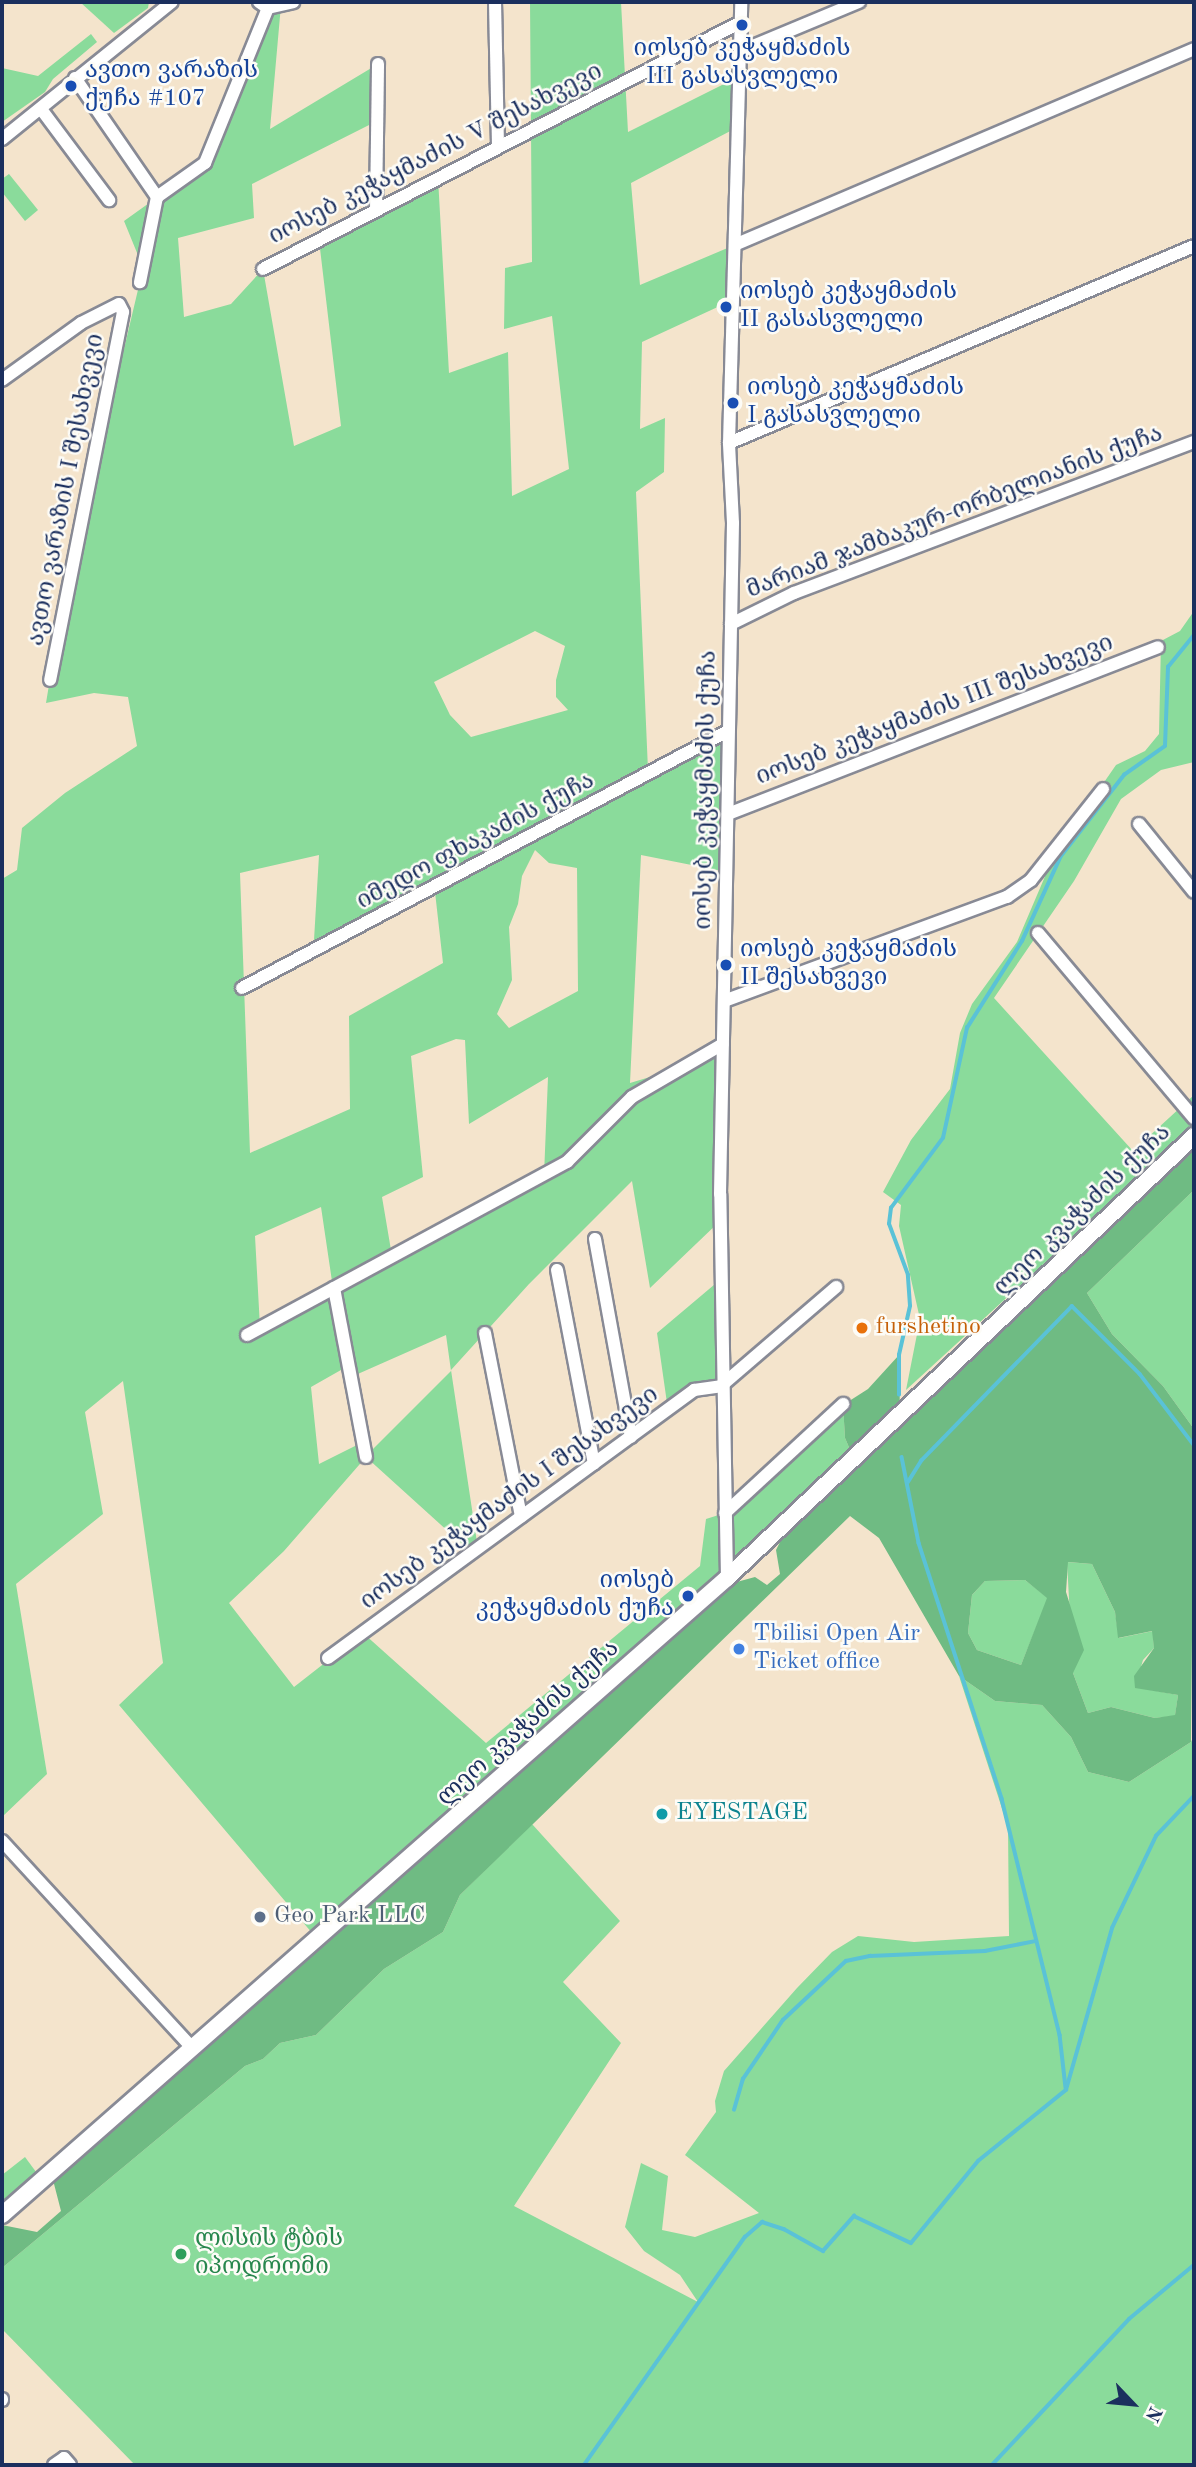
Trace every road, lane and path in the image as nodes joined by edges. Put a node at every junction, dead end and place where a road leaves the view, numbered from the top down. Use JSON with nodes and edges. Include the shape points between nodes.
{"nodes":[{"id":1,"x":172,"y":2,"type":"edge"},
{"id":2,"x":293,"y":2,"type":"edge"},
{"id":3,"x":495,"y":2,"type":"edge"},
{"id":4,"x":741,"y":2,"type":"edge"},
{"id":5,"x":859,"y":2,"type":"edge"},
{"id":6,"x":263,"y":5,"type":"edge"},
{"id":7,"x":741,"y":22,"type":"junction"},
{"id":8,"x":1194,"y":49,"type":"edge"},
{"id":9,"x":741,"y":51,"type":"junction"},
{"id":10,"x":377,"y":64,"type":"dead end"},
{"id":11,"x":75,"y":78,"type":"junction"},
{"id":12,"x":41,"y":109,"type":"junction"},
{"id":13,"x":2,"y":139,"type":"edge"},
{"id":14,"x":498,"y":148,"type":"junction"},
{"id":15,"x":157,"y":197,"type":"junction"},
{"id":16,"x":109,"y":200,"type":"dead end"},
{"id":17,"x":376,"y":210,"type":"junction"},
{"id":18,"x":737,"y":244,"type":"junction"},
{"id":19,"x":1194,"y":246,"type":"edge"},
{"id":20,"x":263,"y":269,"type":"dead end"},
{"id":21,"x":140,"y":282,"type":"dead end"},
{"id":22,"x":2,"y":380,"type":"edge"},
{"id":23,"x":1194,"y":442,"type":"edge"},
{"id":24,"x":729,"y":443,"type":"junction"},
{"id":25,"x":731,"y":624,"type":"junction"},
{"id":26,"x":1158,"y":647,"type":"dead end"},
{"id":27,"x":50,"y":680,"type":"dead end"},
{"id":28,"x":729,"y":731,"type":"junction"},
{"id":29,"x":1103,"y":789,"type":"dead end"},
{"id":30,"x":728,"y":814,"type":"junction"},
{"id":31,"x":1139,"y":824,"type":"dead end"},
{"id":32,"x":1194,"y":892,"type":"edge"},
{"id":33,"x":1038,"y":933,"type":"dead end"},
{"id":34,"x":242,"y":988,"type":"dead end"},
{"id":35,"x":724,"y":1001,"type":"junction"},
{"id":36,"x":723,"y":1044,"type":"junction"},
{"id":37,"x":1194,"y":1118,"type":"edge"},
{"id":38,"x":1194,"y":1136,"type":"edge"},
{"id":39,"x":595,"y":1239,"type":"dead end"},
{"id":40,"x":558,"y":1270,"type":"dead end"},
{"id":41,"x":835,"y":1287,"type":"dead end"},
{"id":42,"x":334,"y":1288,"type":"junction"},
{"id":43,"x":485,"y":1333,"type":"dead end"},
{"id":44,"x":247,"y":1335,"type":"dead end"},
{"id":45,"x":721,"y":1386,"type":"junction"},
{"id":46,"x":843,"y":1405,"type":"dead end"},
{"id":47,"x":631,"y":1437,"type":"junction"},
{"id":48,"x":366,"y":1457,"type":"dead end"},
{"id":49,"x":594,"y":1464,"type":"junction"},
{"id":50,"x":725,"y":1513,"type":"junction"},
{"id":51,"x":522,"y":1517,"type":"junction"},
{"id":52,"x":727,"y":1578,"type":"junction"},
{"id":53,"x":328,"y":1658,"type":"dead end"},
{"id":54,"x":2,"y":1841,"type":"edge"},
{"id":55,"x":193,"y":2049,"type":"junction"},
{"id":56,"x":2,"y":2215,"type":"edge"},
{"id":57,"x":54,"y":2465,"type":"edge"},
{"id":58,"x":70,"y":2465,"type":"edge"}],
"edges":[{"from":1,"to":11,"type":"street"},
{"from":2,"to":6,"type":"street"},
{"from":3,"to":14,"type":"street"},
{"from":4,"to":7,"type":"street","name":"იოსებ კეჭაყმაძის ქუჩა"},
{"from":5,"to":9,"type":"street"},
{"from":6,"to":15,"type":"street","via":[[205,163]]},
{"from":7,"to":9,"type":"street","name":"იოსებ კეჭაყმაძის ქუჩა"},
{"from":7,"to":14,"type":"street","name":"იოსებ კეჭაყმაძის V შესახვევი"},
{"from":8,"to":18,"type":"street"},
{"from":9,"to":18,"type":"street","name":"იოსებ კეჭაყმაძის ქუჩა"},
{"from":10,"to":17,"type":"street"},
{"from":11,"to":12,"type":"street"},
{"from":11,"to":15,"type":"street"},
{"from":12,"to":13,"type":"street"},
{"from":12,"to":16,"type":"street"},
{"from":14,"to":17,"type":"street","name":"იოსებ კეჭაყმაძის V შესახვევი"},
{"from":15,"to":21,"type":"street"},
{"from":17,"to":20,"type":"street","name":"იოსებ კეჭაყმაძის V შესახვევი"},
{"from":18,"to":24,"type":"street","name":"იოსებ კეჭაყმაძის ქუჩა"},
{"from":19,"to":24,"type":"street"},
{"from":22,"to":27,"type":"street","name":"ავთო ვარაზის I შესახვევი","via":[[81,323],[116,303],[121,307]]},
{"from":23,"to":25,"type":"street","name":"მარიამ ჯამბაკურ-ორბელიანის ქუჩა","via":[[794,593]]},
{"from":24,"to":25,"type":"street","name":"იოსებ კეჭაყმაძის ქუჩა"},
{"from":25,"to":28,"type":"street","name":"იოსებ კეჭაყმაძის ქუჩა"},
{"from":26,"to":30,"type":"street","name":"იოსებ კეჭაყმაძის III შესახვევი"},
{"from":28,"to":30,"type":"street","name":"იოსებ კეჭაყმაძის ქუჩა"},
{"from":28,"to":34,"type":"street","name":"იმედო ფხაკაძის ქუჩა"},
{"from":29,"to":35,"type":"street","via":[[1031,880],[1007,897]]},
{"from":30,"to":35,"type":"street","name":"იოსებ კეჭაყმაძის ქუჩა"},
{"from":31,"to":32,"type":"street"},
{"from":33,"to":37,"type":"street"},
{"from":35,"to":36,"type":"street","name":"იოსებ კეჭაყმაძის ქუჩა"},
{"from":36,"to":42,"type":"street","via":[[632,1097],[567,1162]]},
{"from":36,"to":45,"type":"street","name":"იოსებ კეჭაყმაძის ქუჩა"},
{"from":38,"to":52,"type":"main road","name":"ლეო კვაჭაძის ქუჩა"},
{"from":39,"to":47,"type":"street"},
{"from":40,"to":49,"type":"street"},
{"from":41,"to":45,"type":"street"},
{"from":42,"to":44,"type":"street"},
{"from":42,"to":48,"type":"street"},
{"from":43,"to":51,"type":"street"},
{"from":45,"to":47,"type":"street","name":"იოსებ კეჭაყმაძის I შესახვევი","via":[[694,1390]]},
{"from":45,"to":50,"type":"street","name":"იოსებ კეჭაყმაძის ქუჩა"},
{"from":46,"to":50,"type":"street"},
{"from":47,"to":49,"type":"street","name":"იოსებ კეჭაყმაძის I შესახვევი"},
{"from":49,"to":51,"type":"street","name":"იოსებ კეჭაყმაძის I შესახვევი"},
{"from":50,"to":52,"type":"street","name":"იოსებ კეჭაყმაძის ქუჩა"},
{"from":51,"to":53,"type":"street","name":"იოსებ კეჭაყმაძის I შესახვევი"},
{"from":52,"to":55,"type":"main road","name":"ლეო კვაჭაძის ქუჩა"},
{"from":54,"to":55,"type":"street"},
{"from":55,"to":56,"type":"main road","name":"ლეო კვაჭაძის ქუჩა"},
{"from":57,"to":58,"type":"street","via":[[64,2458]]}]}
